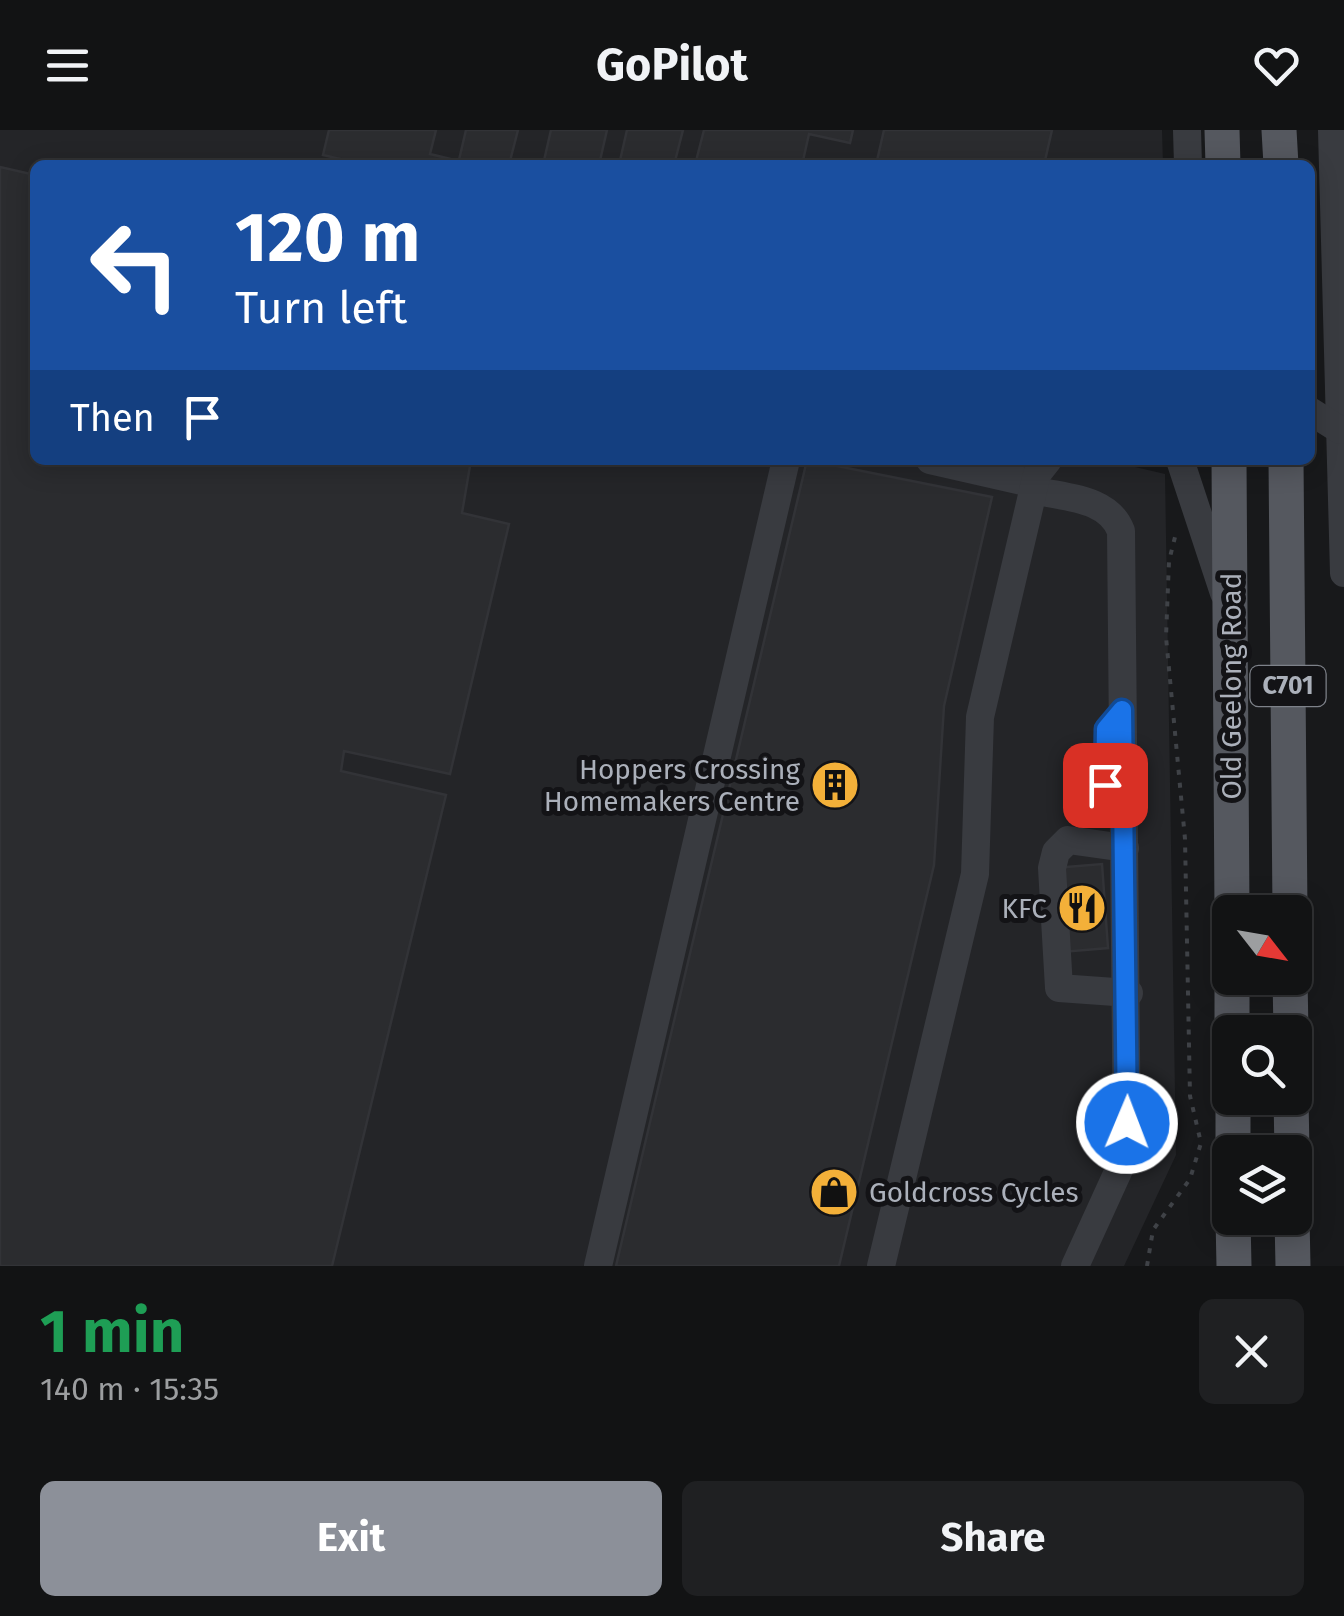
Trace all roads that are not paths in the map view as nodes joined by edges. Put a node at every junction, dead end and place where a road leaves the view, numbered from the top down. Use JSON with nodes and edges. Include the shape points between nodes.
{"nodes":[{"id":1,"x":1187,"y":130,"type":"edge"},
{"id":2,"x":1222,"y":130,"type":"edge"},
{"id":3,"x":1280,"y":130,"type":"edge"},
{"id":4,"x":1332,"y":130,"type":"edge"},
{"id":5,"x":1188,"y":160,"type":"edge"},
{"id":6,"x":1222,"y":160,"type":"edge"},
{"id":7,"x":1280,"y":160,"type":"edge"},
{"id":8,"x":1340,"y":259,"type":"edge"},
{"id":9,"x":1315,"y":414,"type":"edge"},
{"id":10,"x":1340,"y":430,"type":"junction"},
{"id":11,"x":785,"y":465,"type":"edge"},
{"id":12,"x":960,"y":465,"type":"edge"},
{"id":13,"x":1182,"y":465,"type":"edge"},
{"id":14,"x":1229,"y":465,"type":"edge"},
{"id":15,"x":1286,"y":465,"type":"edge"},
{"id":16,"x":1038,"y":478,"type":"edge"},
{"id":17,"x":1344,"y":573,"type":"edge"},
{"id":18,"x":1230,"y":614,"type":"junction"},
{"id":19,"x":1122,"y":710,"type":"junction"},
{"id":20,"x":1104,"y":799,"type":"dead end"},
{"id":21,"x":1124,"y":848,"type":"junction"},
{"id":22,"x":1232,"y":895,"type":"edge"},
{"id":23,"x":1290,"y":895,"type":"edge"},
{"id":24,"x":1128,"y":986,"type":"junction"},
{"id":25,"x":1233,"y":1235,"type":"edge"},
{"id":26,"x":1292,"y":1235,"type":"edge"},
{"id":27,"x":598,"y":1266,"type":"edge"},
{"id":28,"x":881,"y":1266,"type":"edge"},
{"id":29,"x":1075,"y":1266,"type":"edge"},
{"id":30,"x":1234,"y":1266,"type":"edge"},
{"id":31,"x":1293,"y":1266,"type":"edge"}],
"edges":[{"from":1,"to":5,"type":"street"},
{"from":2,"to":6,"type":"main road"},
{"from":3,"to":7,"type":"main road"},
{"from":4,"to":8,"type":"street"},
{"from":8,"to":10,"type":"street"},
{"from":9,"to":10,"type":"street"},
{"from":10,"to":17,"type":"street"},
{"from":11,"to":27,"type":"street"},
{"from":12,"to":16,"type":"street"},
{"from":13,"to":18,"type":"street"},
{"from":14,"to":18,"type":"main road","name":"Old Geelong Road","number":"C701"},
{"from":15,"to":23,"type":"main road","name":"Old Geelong Road","number":"C701"},
{"from":16,"to":19,"type":"street","via":[[1102,506],[1121,531]]},
{"from":16,"to":28,"type":"street","via":[[980,717],[975,874]]},
{"from":18,"to":22,"type":"main road","name":"Old Geelong Road","number":"C701"},
{"from":19,"to":20,"type":"street","via":[[1106,729]]},
{"from":19,"to":21,"type":"street"},
{"from":21,"to":24,"type":"street"},
{"from":21,"to":24,"type":"street","via":[[1068,840],[1052,868],[1058,976]]},
{"from":24,"to":29,"type":"street","via":[[1127,1152]]},
{"from":25,"to":30,"type":"main road"},
{"from":26,"to":31,"type":"main road"}]}
